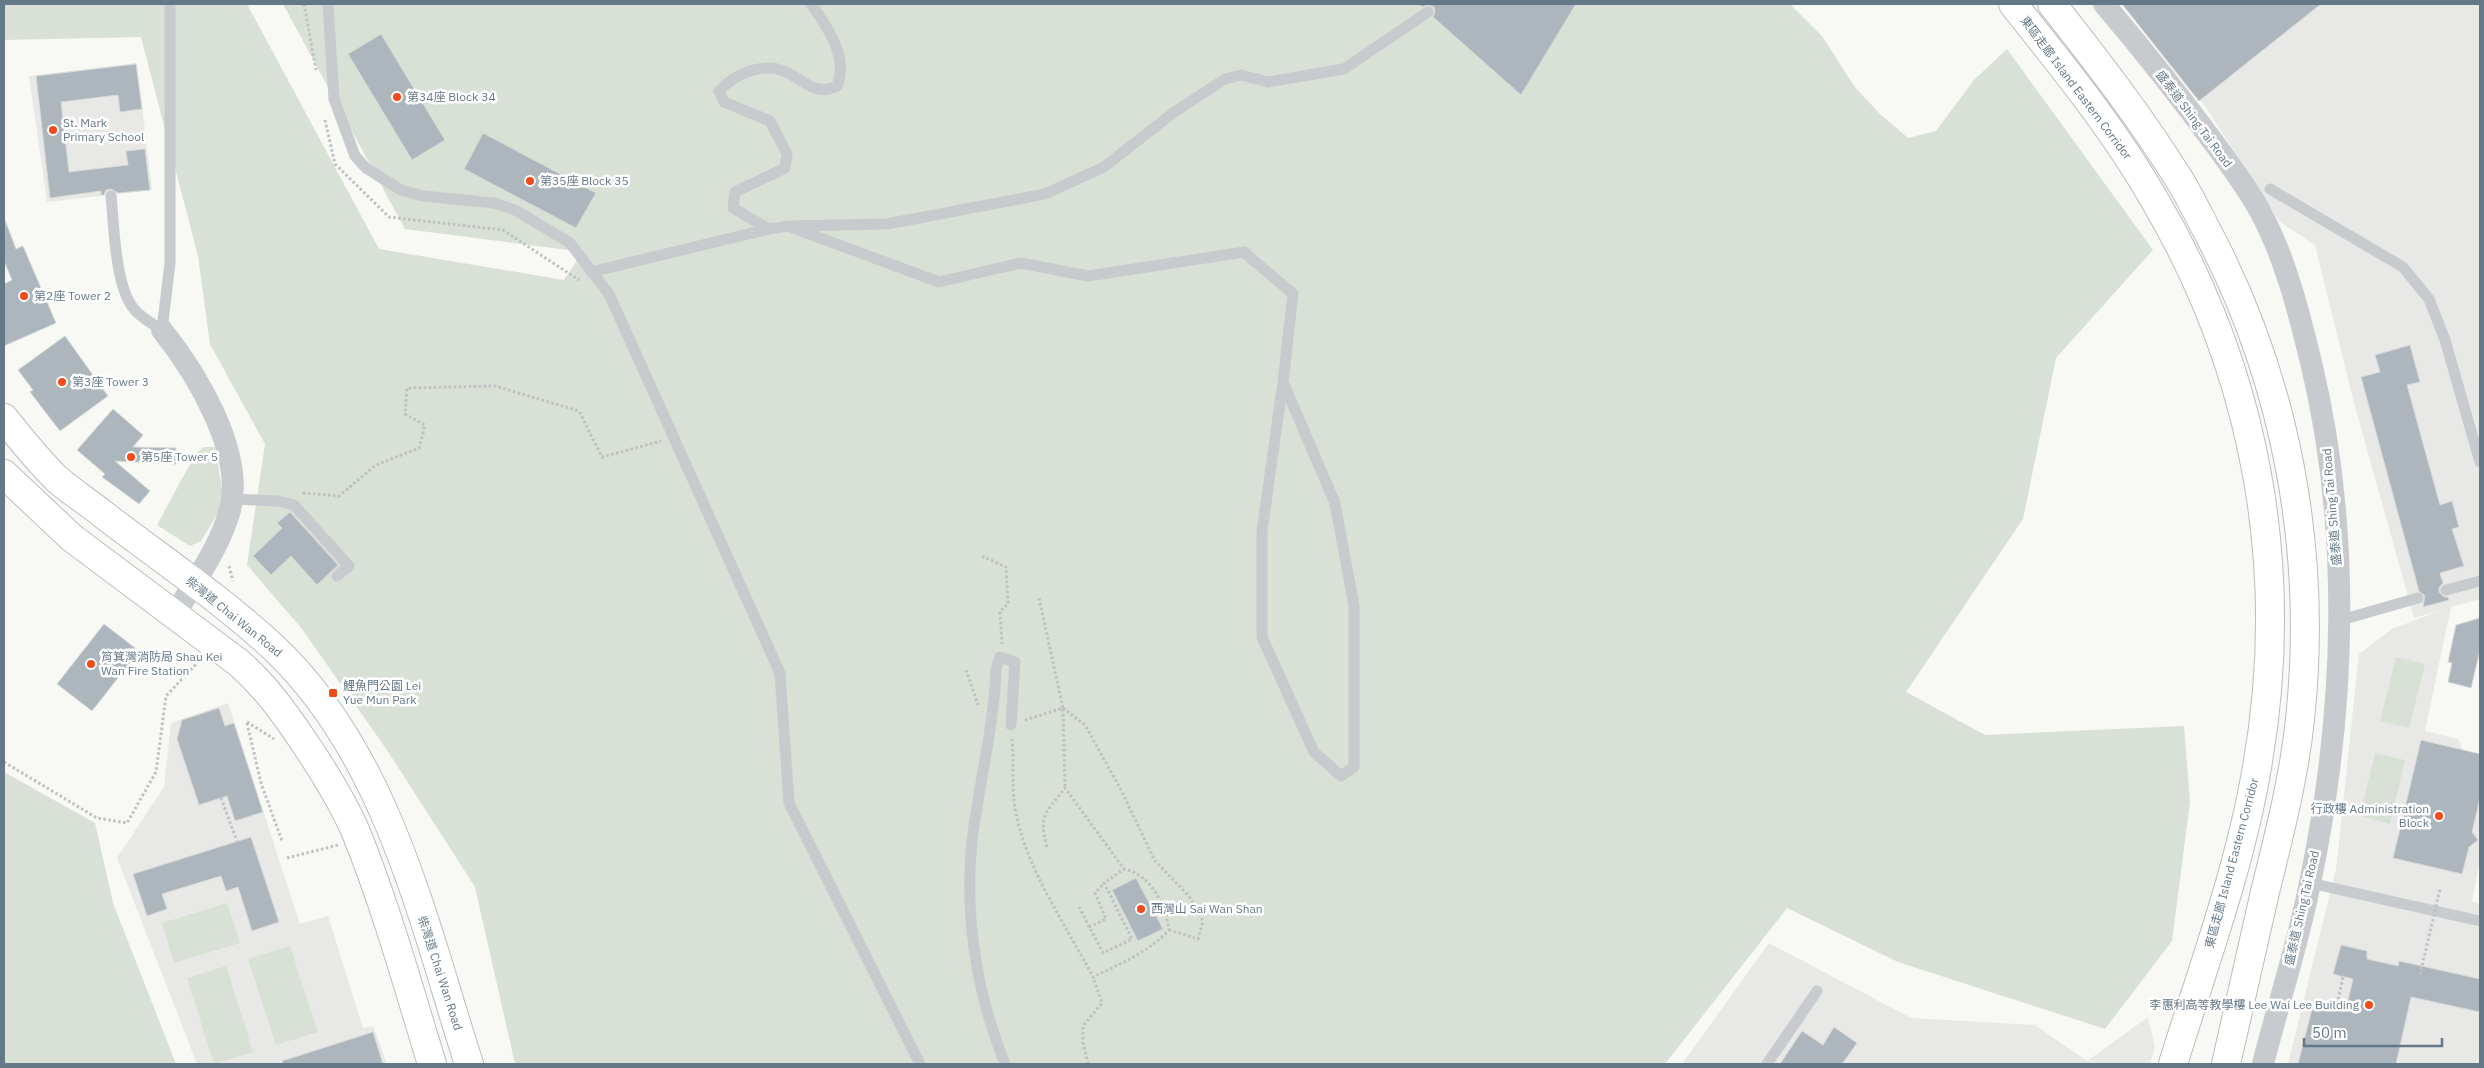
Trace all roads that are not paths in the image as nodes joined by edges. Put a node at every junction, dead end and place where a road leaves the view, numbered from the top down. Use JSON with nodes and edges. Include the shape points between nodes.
{"nodes":[{"id":1,"x":170,"y":4,"type":"edge"},
{"id":2,"x":328,"y":4,"type":"edge"},
{"id":3,"x":810,"y":4,"type":"edge"},
{"id":4,"x":2014,"y":4,"type":"edge"},
{"id":5,"x":2052,"y":4,"type":"edge"},
{"id":6,"x":2104,"y":4,"type":"edge"},
{"id":7,"x":1428,"y":12,"type":"dead end"},
{"id":8,"x":2270,"y":189,"type":"dead end"},
{"id":9,"x":111,"y":196,"type":"dead end"},
{"id":10,"x":788,"y":226,"type":"junction"},
{"id":11,"x":769,"y":229,"type":"junction"},
{"id":12,"x":591,"y":272,"type":"junction"},
{"id":13,"x":162,"y":330,"type":"junction"},
{"id":14,"x":1283,"y":382,"type":"junction"},
{"id":15,"x":4,"y":418,"type":"edge"},
{"id":16,"x":2480,"y":462,"type":"edge"},
{"id":17,"x":4,"y":474,"type":"edge"},
{"id":18,"x":231,"y":499,"type":"junction"},
{"id":19,"x":337,"y":576,"type":"dead end"},
{"id":20,"x":2480,"y":581,"type":"edge"},
{"id":21,"x":194,"y":584,"type":"junction"},
{"id":22,"x":2446,"y":590,"type":"dead end"},
{"id":23,"x":2418,"y":598,"type":"dead end"},
{"id":24,"x":175,"y":614,"type":"junction"},
{"id":25,"x":2341,"y":620,"type":"junction"},
{"id":26,"x":1011,"y":725,"type":"road end"},
{"id":27,"x":2310,"y":883,"type":"junction"},
{"id":28,"x":2480,"y":921,"type":"edge"},
{"id":29,"x":2258,"y":922,"type":"junction"},
{"id":30,"x":1817,"y":991,"type":"dead end"},
{"id":31,"x":432,"y":1064,"type":"edge"},
{"id":32,"x":469,"y":1064,"type":"edge"},
{"id":33,"x":920,"y":1064,"type":"edge"},
{"id":34,"x":1005,"y":1064,"type":"edge"},
{"id":35,"x":1767,"y":1064,"type":"edge"},
{"id":36,"x":2172,"y":1064,"type":"edge"},
{"id":37,"x":2211,"y":1064,"type":"edge"},
{"id":38,"x":2226,"y":1064,"type":"edge"},
{"id":39,"x":2263,"y":1064,"type":"edge"}],
"edges":[{"from":1,"to":13,"type":"lane","via":[[170,263]]},
{"from":2,"to":12,"type":"lane","via":[[334,98],[355,156],[366,168],[401,190],[423,196],[494,203],[514,210],[570,243]]},
{"from":3,"to":11,"type":"lane","via":[[838,50],[841,76],[837,86],[816,90],[787,72],[769,68],[738,75],[719,91],[724,102],[770,121],[787,154],[785,168],[735,192],[733,208]]},
{"from":4,"to":36,"type":"main road","name":"東區走廊 Island Eastern Corridor","via":[[2113,134],[2154,199],[2190,266],[2235,382],[2266,522],[2271,647],[2257,769],[2234,864]]},
{"from":5,"to":29,"type":"main road","via":[[2109,77],[2180,180],[2224,261],[2255,337],[2290,464],[2305,580],[2305,650],[2300,720],[2290,789]]},
{"from":6,"to":25,"type":"street","name":"盛泰道 Shing Tai Road","via":[[2228,163],[2260,210],[2273,238],[2300,321],[2323,412],[2335,519]]},
{"from":7,"to":10,"type":"lane","via":[[1344,70],[1268,82],[1241,75],[1225,79],[1173,113],[1104,167],[1045,194],[887,224]]},
{"from":8,"to":16,"type":"lane","via":[[2403,266],[2429,299],[2445,340]]},
{"from":9,"to":13,"type":"lane","via":[[124,292],[140,315]]},
{"from":10,"to":11,"type":"lane"},
{"from":10,"to":14,"type":"lane","via":[[939,282],[1021,264],[1088,276],[1244,252],[1292,294]]},
{"from":11,"to":12,"type":"lane"},
{"from":12,"to":33,"type":"lane","via":[[609,294],[780,673],[789,803]]},
{"from":13,"to":18,"type":"street","via":[[182,355],[220,427],[230,457]]},
{"from":14,"to":14,"type":"lane","via":[[1335,503],[1354,606],[1354,767],[1341,776],[1314,752],[1262,636],[1262,530]]},
{"from":15,"to":21,"type":"main road","name":"柴灣道 Chai Wan Road","via":[[58,480]]},
{"from":17,"to":24,"type":"main road","via":[[72,538]]},
{"from":18,"to":19,"type":"lane","via":[[294,504],[349,566]]},
{"from":18,"to":21,"type":"street","via":[[224,529]]},
{"from":20,"to":22,"type":"lane"},
{"from":21,"to":24,"type":"street"},
{"from":21,"to":32,"type":"main road","name":"柴灣道 Chai Wan Road","via":[[254,630],[288,663],[322,705],[356,756],[394,835]]},
{"from":23,"to":25,"type":"lane"},
{"from":24,"to":31,"type":"main road","via":[[256,678],[285,713],[332,786],[355,830]]},
{"from":25,"to":27,"type":"street","name":"盛泰道 Shing Tai Road","via":[[2333,746]]},
{"from":26,"to":34,"type":"lane","via":[[1015,662],[1000,657],[972,842],[970,909],[977,968]]},
{"from":27,"to":28,"type":"lane"},
{"from":27,"to":39,"type":"street","name":"盛泰道 Shing Tai Road"},
{"from":29,"to":37,"type":"main road"},
{"from":29,"to":38,"type":"main road"},
{"from":30,"to":35,"type":"lane"}]}
